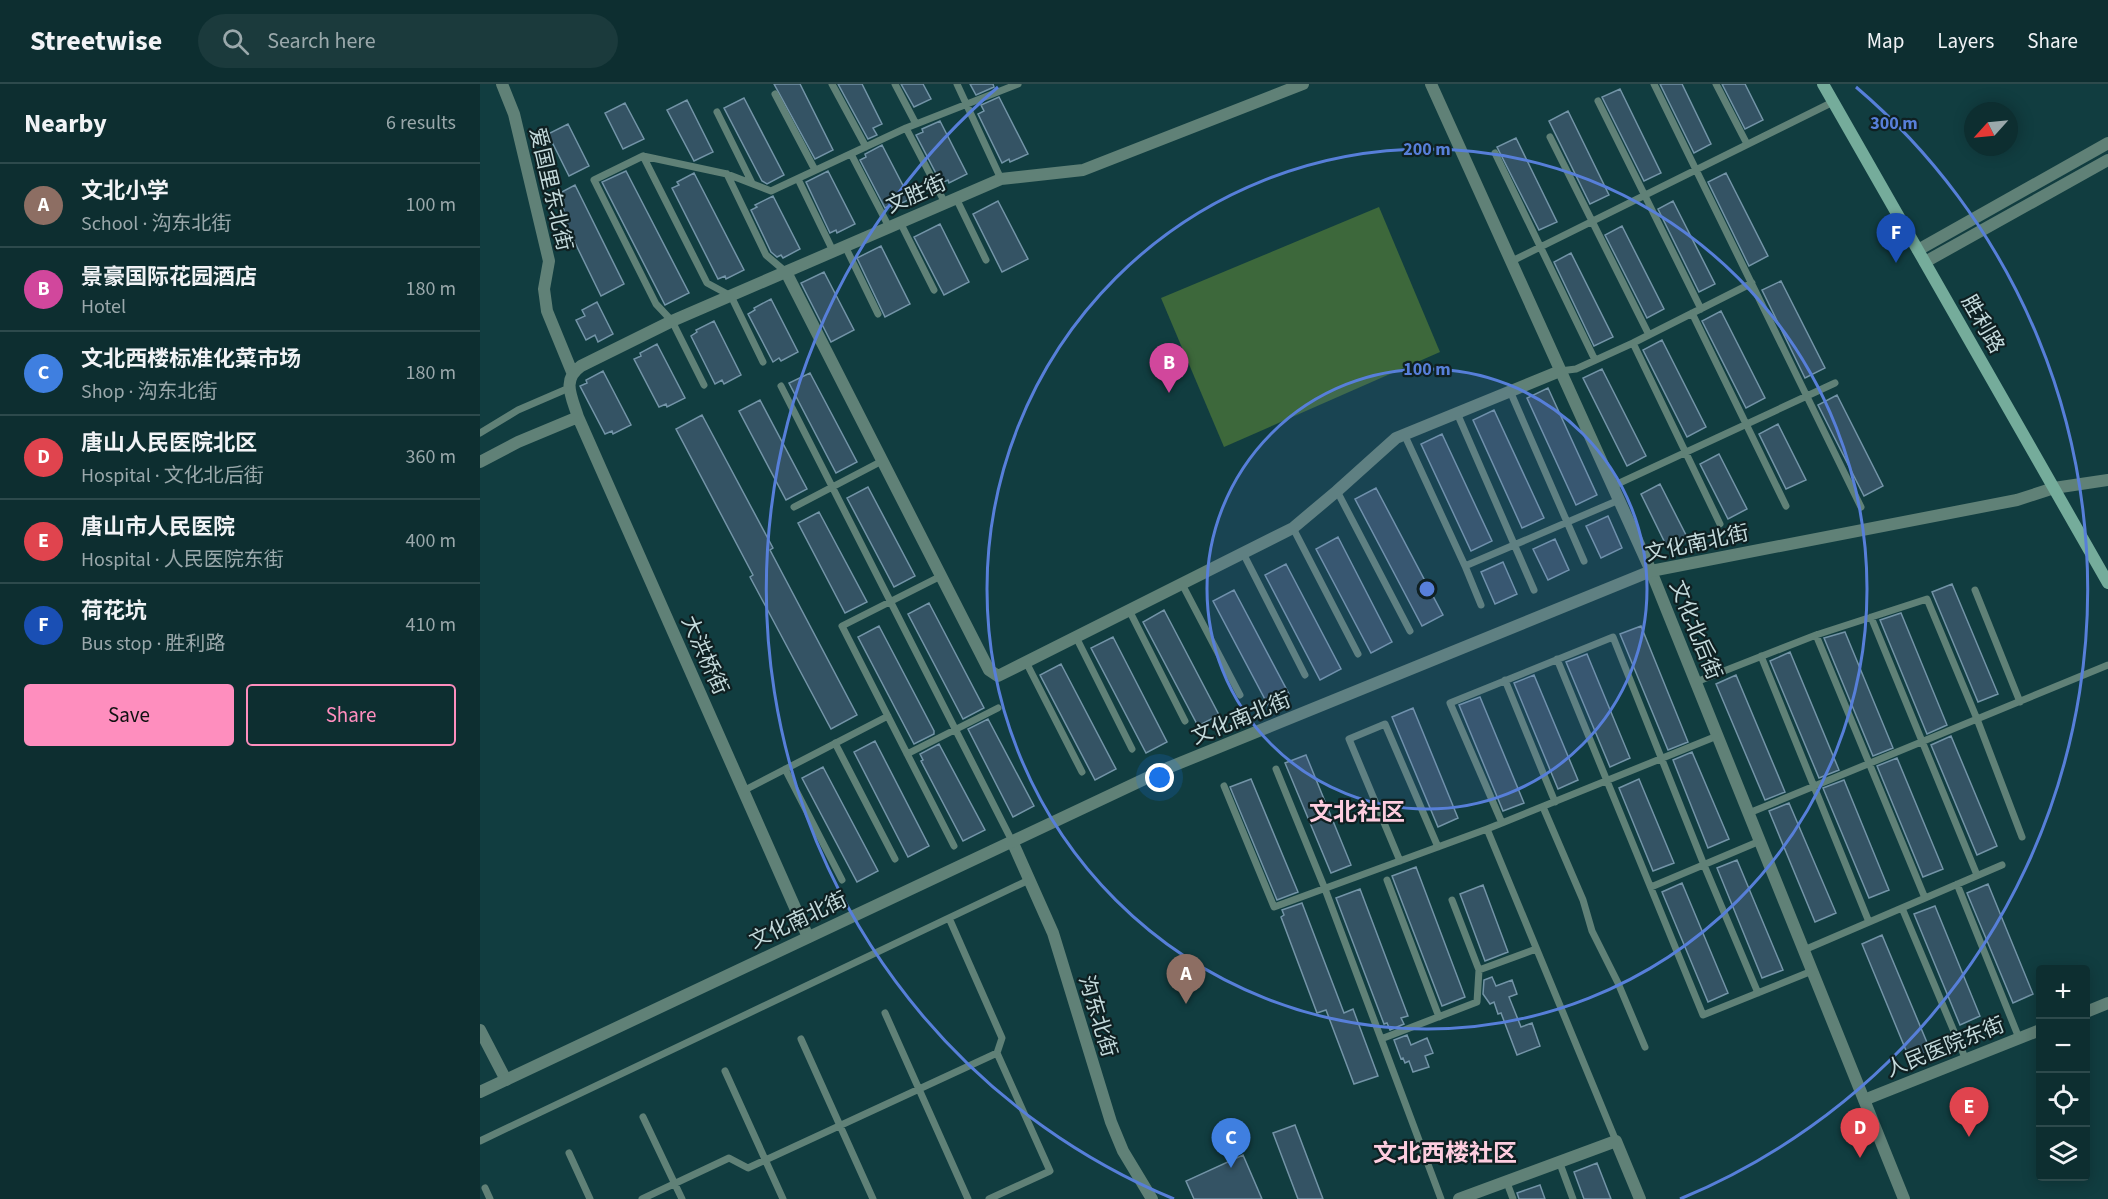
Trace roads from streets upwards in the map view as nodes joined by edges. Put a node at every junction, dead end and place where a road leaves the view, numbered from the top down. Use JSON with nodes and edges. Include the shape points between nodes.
{"nodes":[{"id":1,"x":502,"y":84,"type":"edge"},
{"id":2,"x":1303,"y":84,"type":"edge"},
{"id":3,"x":1431,"y":84,"type":"edge"},
{"id":4,"x":1823,"y":84,"type":"edge"},
{"id":5,"x":2108,"y":143,"type":"edge"},
{"id":6,"x":2108,"y":160,"type":"edge"},
{"id":7,"x":1918,"y":250,"type":"junction"},
{"id":8,"x":1925,"y":262,"type":"junction"},
{"id":9,"x":786,"y":272,"type":"junction"},
{"id":10,"x":1560,"y":370,"type":"junction"},
{"id":11,"x":573,"y":372,"type":"junction"},
{"id":12,"x":578,"y":417,"type":"junction"},
{"id":13,"x":480,"y":462,"type":"edge"},
{"id":14,"x":2108,"y":480,"type":"edge"},
{"id":15,"x":2054,"y":488,"type":"junction"},
{"id":16,"x":1651,"y":571,"type":"junction"},
{"id":17,"x":2108,"y":583,"type":"edge"},
{"id":18,"x":1012,"y":841,"type":"junction"},
{"id":19,"x":808,"y":937,"type":"junction"},
{"id":20,"x":2108,"y":1002,"type":"edge"},
{"id":21,"x":2090,"y":1009,"type":"edge"},
{"id":22,"x":480,"y":1030,"type":"edge"},
{"id":23,"x":2036,"y":1032,"type":"edge"},
{"id":24,"x":506,"y":1080,"type":"junction"},
{"id":25,"x":480,"y":1092,"type":"edge"},
{"id":26,"x":1864,"y":1100,"type":"junction"},
{"id":27,"x":1152,"y":1199,"type":"edge"},
{"id":28,"x":1459,"y":1199,"type":"edge"},
{"id":29,"x":1640,"y":1199,"type":"edge"},
{"id":30,"x":1904,"y":1199,"type":"edge"}],
"edges":[{"from":1,"to":11,"type":"street","name":"爱国里东北街","via":[[514,114],[549,261],[544,289],[548,311]]},
{"from":2,"to":9,"type":"street","name":"文胜街","via":[[1083,170],[1001,179]]},
{"from":3,"to":10,"type":"street","name":"文化北后街"},
{"from":4,"to":7,"type":"main road","name":"胜利路"},
{"from":5,"to":7,"type":"street"},
{"from":6,"to":8,"type":"street"},
{"from":7,"to":8,"type":"main road","name":"胜利路"},
{"from":8,"to":15,"type":"main road","name":"胜利路"},
{"from":9,"to":10,"type":"street","via":[[989,670],[998,676],[1293,528],[1396,438]]},
{"from":9,"to":11,"type":"street","name":"文胜街","via":[[672,321]]},
{"from":10,"to":16,"type":"street","name":"文化北后街"},
{"from":11,"to":12,"type":"street","name":"大洪桥街","via":[[568,388]]},
{"from":12,"to":13,"type":"street"},
{"from":12,"to":19,"type":"street","name":"大洪桥街"},
{"from":14,"to":15,"type":"street","name":"文化南北街"},
{"from":15,"to":16,"type":"street","name":"文化南北街","via":[[2017,500]]},
{"from":15,"to":17,"type":"main road","name":"胜利路"},
{"from":16,"to":18,"type":"street","name":"文化南北街","via":[[1170,767]]},
{"from":16,"to":26,"type":"street","name":"文化北后街"},
{"from":18,"to":19,"type":"street","name":"文化南北街"},
{"from":18,"to":27,"type":"street","name":"沟东北街","via":[[1053,933],[1111,1122]]},
{"from":19,"to":24,"type":"street","name":"文化南北街"},
{"from":20,"to":21,"type":"street"},
{"from":22,"to":24,"type":"street"},
{"from":23,"to":26,"type":"street","name":"人民医院东街"},
{"from":24,"to":25,"type":"street","name":"文化南北街"},
{"from":26,"to":30,"type":"street","name":"文化北后街"},
{"from":28,"to":29,"type":"street","via":[[1616,1141]]}]}
